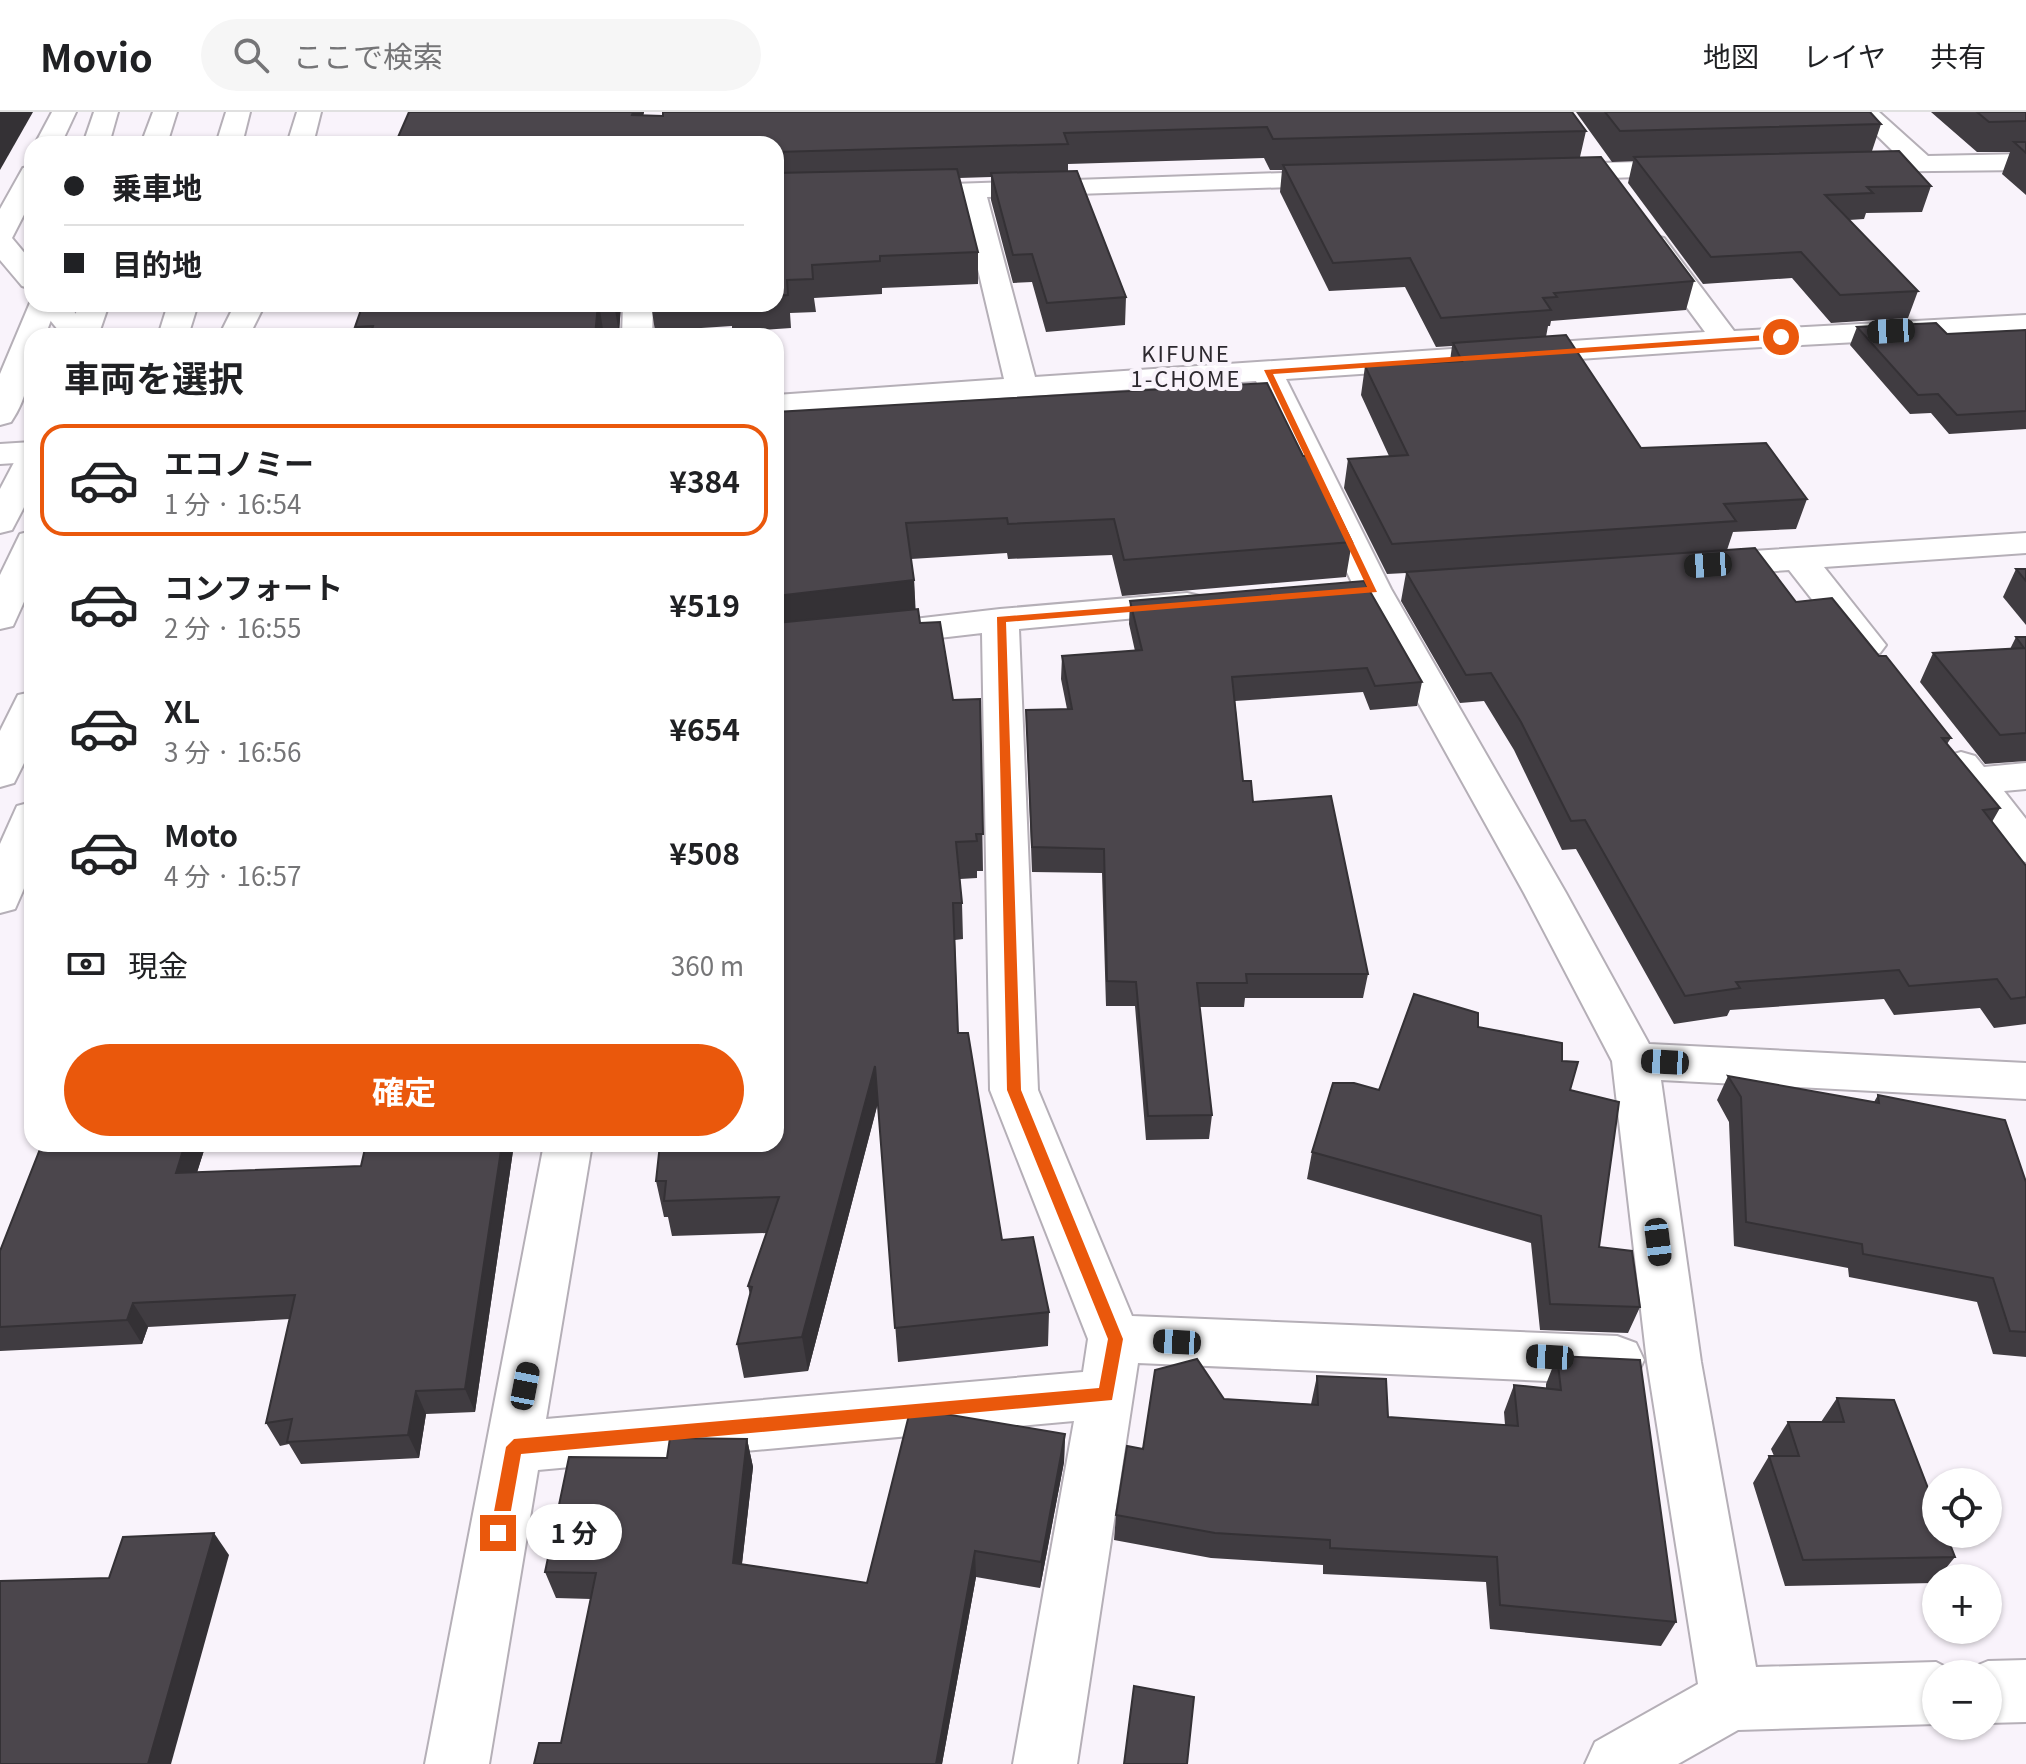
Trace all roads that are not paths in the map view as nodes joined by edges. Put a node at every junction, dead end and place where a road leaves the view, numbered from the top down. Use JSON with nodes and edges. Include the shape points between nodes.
{"nodes":[{"id":1,"x":64,"y":112,"type":"edge"},
{"id":2,"x":106,"y":112,"type":"edge"},
{"id":3,"x":165,"y":112,"type":"edge"},
{"id":4,"x":180,"y":112,"type":"edge"},
{"id":5,"x":238,"y":112,"type":"edge"},
{"id":6,"x":309,"y":112,"type":"edge"},
{"id":7,"x":1865,"y":112,"type":"edge"},
{"id":8,"x":52,"y":136,"type":"edge"},
{"id":9,"x":98,"y":136,"type":"edge"},
{"id":10,"x":157,"y":136,"type":"edge"},
{"id":11,"x":174,"y":136,"type":"edge"},
{"id":12,"x":231,"y":136,"type":"edge"},
{"id":13,"x":302,"y":136,"type":"edge"},
{"id":14,"x":1583,"y":147,"type":"edge"},
{"id":15,"x":2026,"y":162,"type":"edge"},
{"id":16,"x":1921,"y":164,"type":"junction"},
{"id":17,"x":1829,"y":166,"type":"edge"},
{"id":18,"x":1722,"y":168,"type":"edge"},
{"id":19,"x":1599,"y":171,"type":"junction"},
{"id":20,"x":1521,"y":173,"type":"edge"},
{"id":21,"x":24,"y":178,"type":"edge"},
{"id":22,"x":1364,"y":178,"type":"edge"},
{"id":23,"x":0,"y":182,"type":"edge"},
{"id":24,"x":24,"y":189,"type":"edge"},
{"id":25,"x":972,"y":190,"type":"junction"},
{"id":26,"x":882,"y":192,"type":"edge"},
{"id":27,"x":1617,"y":195,"type":"edge"},
{"id":28,"x":1635,"y":219,"type":"edge"},
{"id":29,"x":0,"y":235,"type":"edge"},
{"id":30,"x":0,"y":242,"type":"edge"},
{"id":31,"x":24,"y":270,"type":"edge"},
{"id":32,"x":59,"y":312,"type":"edge"},
{"id":33,"x":240,"y":312,"type":"edge"},
{"id":34,"x":2026,"y":324,"type":"edge"},
{"id":35,"x":74,"y":328,"type":"edge"},
{"id":36,"x":220,"y":328,"type":"edge"},
{"id":37,"x":1726,"y":340,"type":"junction"},
{"id":38,"x":24,"y":352,"type":"edge"},
{"id":39,"x":1267,"y":372,"type":"junction"},
{"id":40,"x":1022,"y":388,"type":"junction"},
{"id":41,"x":784,"y":403,"type":"edge"},
{"id":42,"x":0,"y":415,"type":"edge"},
{"id":43,"x":0,"y":454,"type":"edge"},
{"id":44,"x":24,"y":455,"type":"edge"},
{"id":45,"x":24,"y":472,"type":"edge"},
{"id":46,"x":0,"y":523,"type":"edge"},
{"id":47,"x":2026,"y":543,"type":"edge"},
{"id":48,"x":1799,"y":559,"type":"junction"},
{"id":49,"x":24,"y":560,"type":"edge"},
{"id":50,"x":1673,"y":568,"type":"edge"},
{"id":51,"x":1218,"y":602,"type":"edge"},
{"id":52,"x":0,"y":618,"type":"edge"},
{"id":53,"x":1000,"y":620,"type":"junction"},
{"id":54,"x":784,"y":645,"type":"edge"},
{"id":55,"x":1886,"y":670,"type":"edge"},
{"id":56,"x":24,"y":722,"type":"edge"},
{"id":57,"x":1934,"y":731,"type":"edge"},
{"id":58,"x":24,"y":770,"type":"edge"},
{"id":59,"x":0,"y":774,"type":"edge"},
{"id":60,"x":2026,"y":776,"type":"edge"},
{"id":61,"x":1973,"y":781,"type":"junction"},
{"id":62,"x":0,"y":812,"type":"edge"},
{"id":63,"x":24,"y":836,"type":"edge"},
{"id":64,"x":2026,"y":848,"type":"edge"},
{"id":65,"x":0,"y":898,"type":"edge"},
{"id":66,"x":1635,"y":1061,"type":"junction"},
{"id":67,"x":2026,"y":1081,"type":"edge"},
{"id":68,"x":567,"y":1152,"type":"edge"},
{"id":69,"x":1115,"y":1339,"type":"junction"},
{"id":70,"x":1674,"y":1362,"type":"junction"},
{"id":71,"x":1106,"y":1394,"type":"junction"},
{"id":72,"x":514,"y":1447,"type":"junction"},
{"id":73,"x":2026,"y":1691,"type":"edge"},
{"id":74,"x":2002,"y":1692,"type":"edge"},
{"id":75,"x":1922,"y":1693,"type":"edge"},
{"id":76,"x":1731,"y":1699,"type":"junction"},
{"id":77,"x":457,"y":1764,"type":"edge"},
{"id":78,"x":1045,"y":1764,"type":"edge"},
{"id":79,"x":1617,"y":1764,"type":"edge"}],
"edges":[{"from":1,"to":8,"type":"main road"},
{"from":2,"to":9,"type":"main road"},
{"from":3,"to":10,"type":"main road"},
{"from":4,"to":11,"type":"main road"},
{"from":5,"to":12,"type":"main road"},
{"from":6,"to":13,"type":"main road"},
{"from":7,"to":16,"type":"main road"},
{"from":14,"to":19,"type":"main road"},
{"from":15,"to":16,"type":"main road"},
{"from":16,"to":17,"type":"main road"},
{"from":18,"to":19,"type":"main road"},
{"from":19,"to":20,"type":"main road"},
{"from":19,"to":27,"type":"main road"},
{"from":21,"to":23,"type":"main road"},
{"from":22,"to":25,"type":"main road"},
{"from":24,"to":29,"type":"main road"},
{"from":25,"to":26,"type":"main road"},
{"from":25,"to":40,"type":"main road"},
{"from":28,"to":37,"type":"main road"},
{"from":30,"to":31,"type":"main road"},
{"from":32,"to":35,"type":"main road"},
{"from":33,"to":36,"type":"main road"},
{"from":34,"to":37,"type":"main road"},
{"from":37,"to":39,"type":"main road"},
{"from":38,"to":42,"type":"main road"},
{"from":39,"to":40,"type":"main road"},
{"from":39,"to":66,"type":"main road","via":[[1373,589]]},
{"from":40,"to":41,"type":"main road"},
{"from":43,"to":44,"type":"main road"},
{"from":45,"to":46,"type":"main road"},
{"from":47,"to":48,"type":"main road"},
{"from":48,"to":50,"type":"main road"},
{"from":48,"to":55,"type":"main road"},
{"from":49,"to":52,"type":"main road"},
{"from":51,"to":53,"type":"main road"},
{"from":53,"to":54,"type":"main road"},
{"from":53,"to":69,"type":"main road","via":[[1014,1090]]},
{"from":56,"to":59,"type":"main road"},
{"from":57,"to":61,"type":"main road"},
{"from":58,"to":62,"type":"main road"},
{"from":60,"to":61,"type":"main road"},
{"from":61,"to":64,"type":"main road"},
{"from":63,"to":65,"type":"main road"},
{"from":66,"to":67,"type":"main road"},
{"from":66,"to":70,"type":"main road"},
{"from":68,"to":72,"type":"main road"},
{"from":69,"to":70,"type":"main road"},
{"from":69,"to":71,"type":"main road"},
{"from":70,"to":76,"type":"main road"},
{"from":71,"to":72,"type":"main road"},
{"from":71,"to":78,"type":"main road"},
{"from":72,"to":77,"type":"main road"},
{"from":73,"to":74,"type":"main road"},
{"from":75,"to":76,"type":"main road"},
{"from":76,"to":79,"type":"main road"}]}
